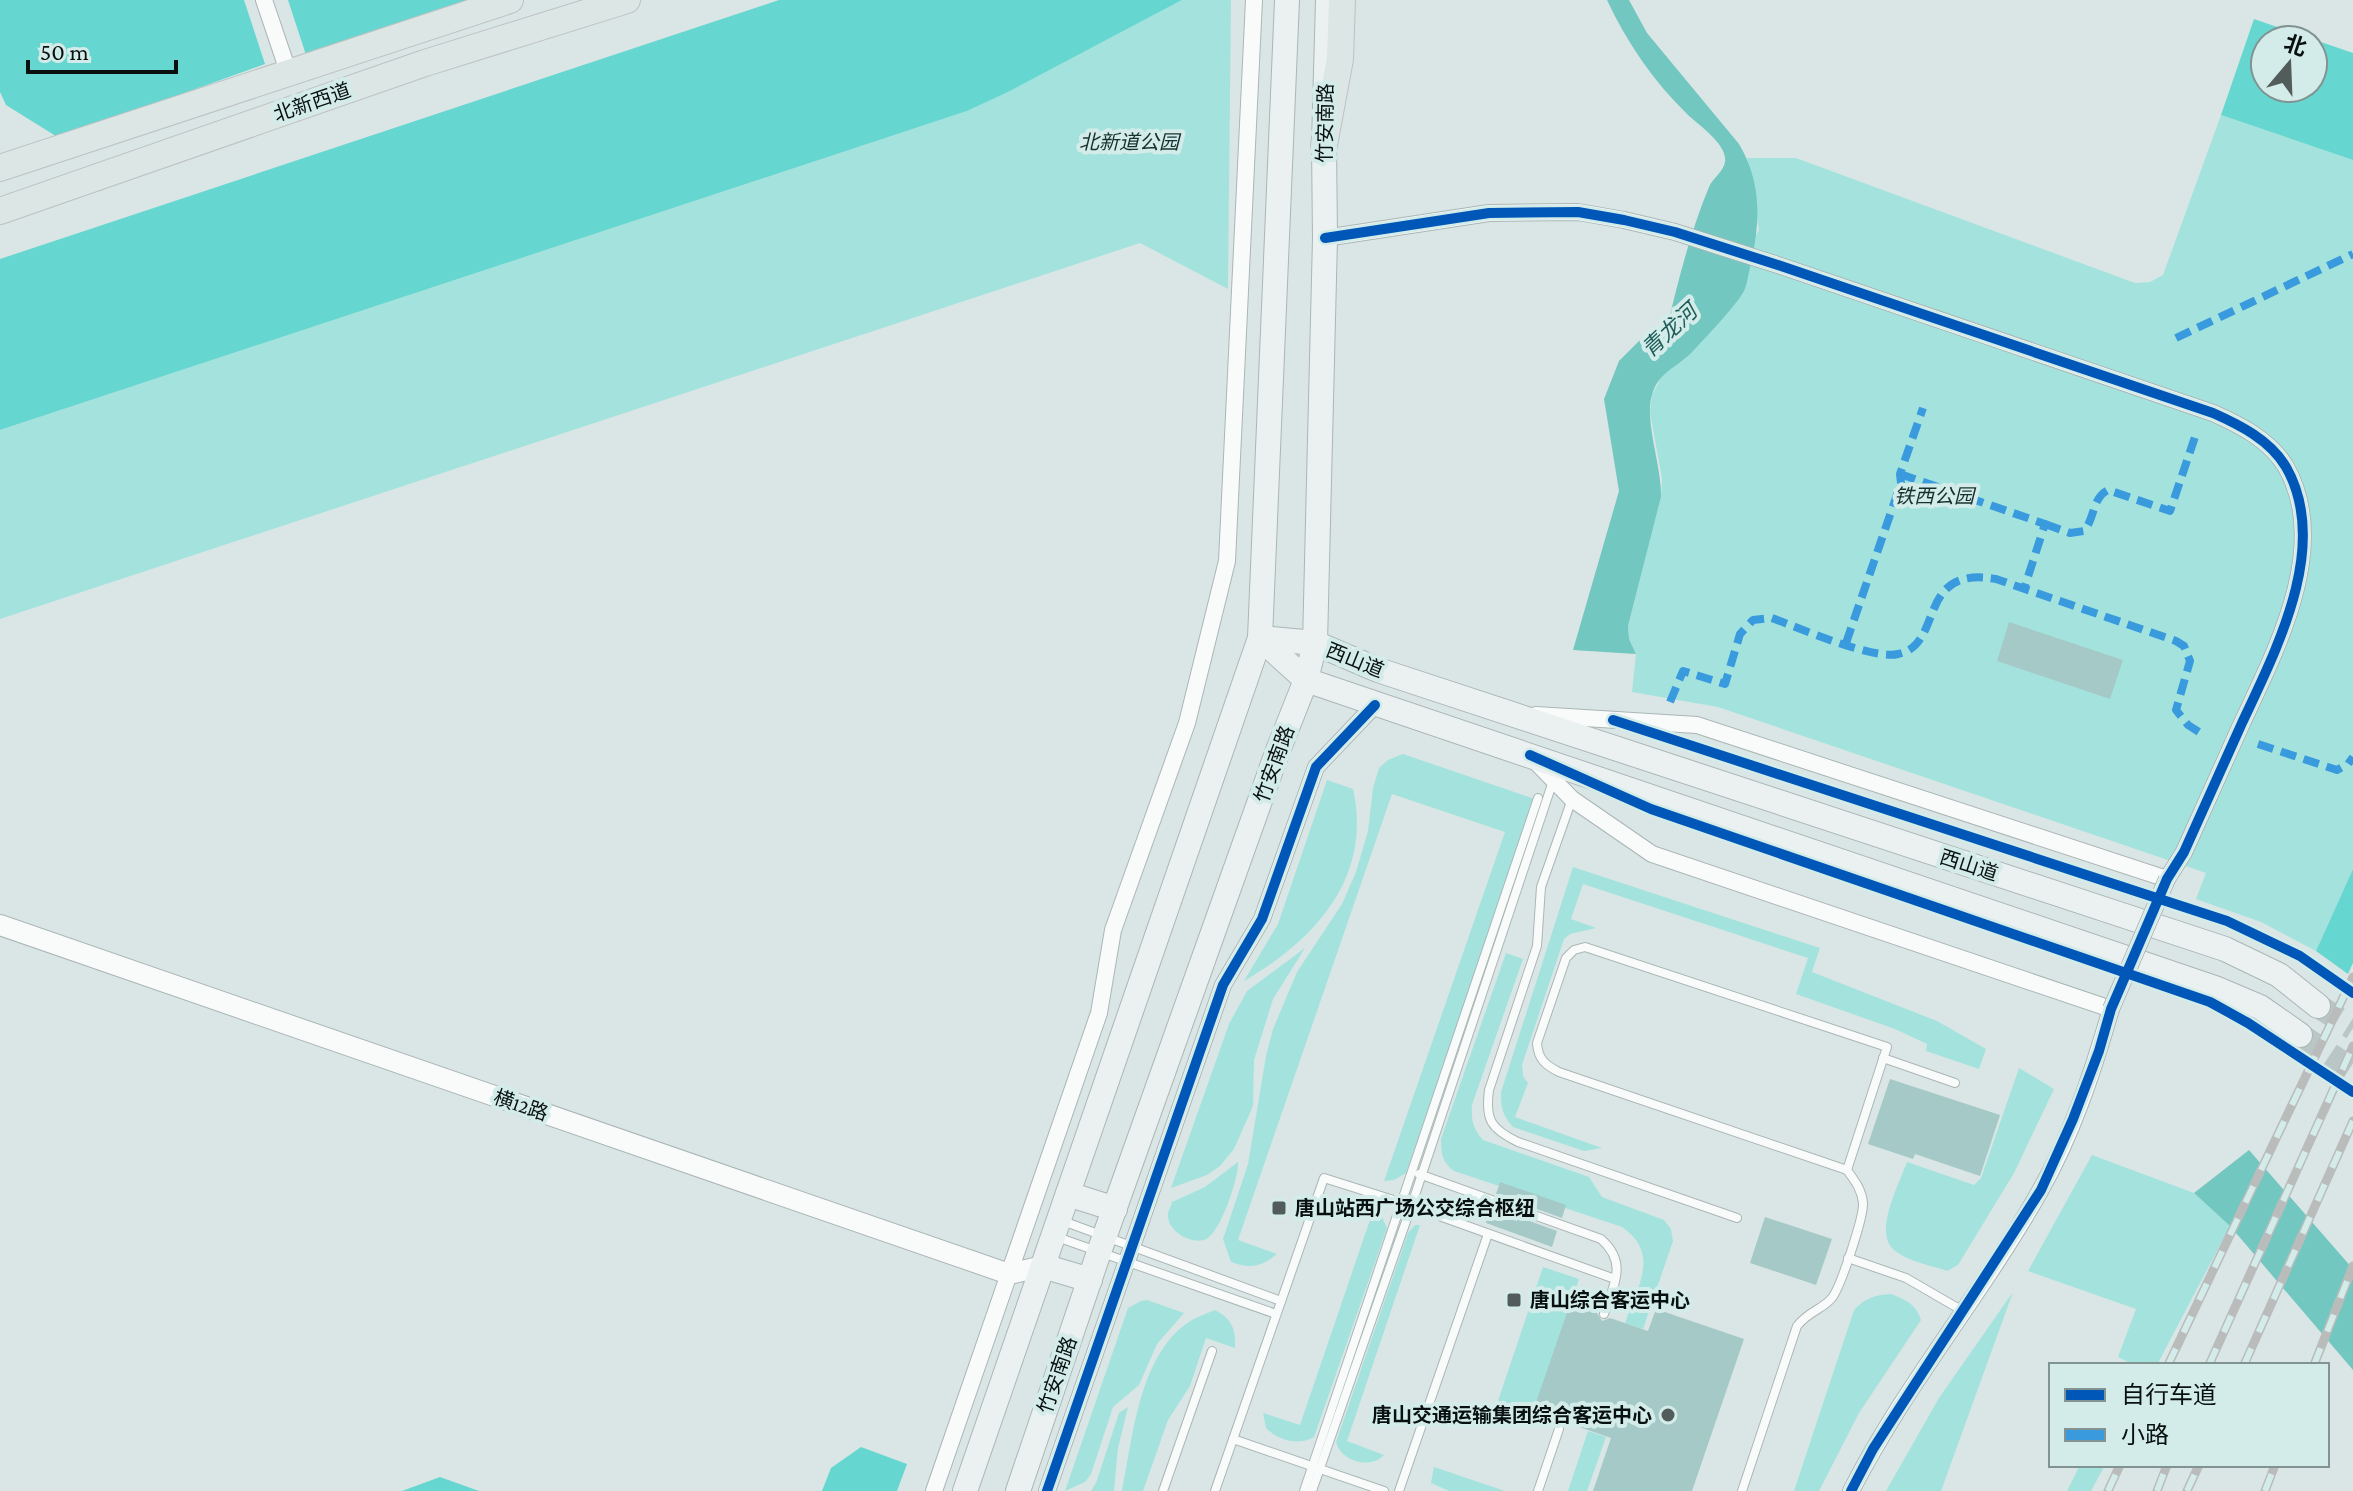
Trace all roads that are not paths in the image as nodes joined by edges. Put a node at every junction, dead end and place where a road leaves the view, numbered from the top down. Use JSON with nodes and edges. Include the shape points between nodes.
{"nodes":[{"id":1,"x":264,"y":0,"type":"edge"},
{"id":2,"x":510,"y":0,"type":"edge"},
{"id":3,"x":627,"y":0,"type":"edge"},
{"id":4,"x":1254,"y":0,"type":"edge"},
{"id":5,"x":1328,"y":0,"type":"edge"},
{"id":6,"x":1342,"y":0,"type":"edge"},
{"id":7,"x":1285,"y":5,"type":"edge"},
{"id":8,"x":288,"y":71,"type":"junction"},
{"id":9,"x":1324,"y":145,"type":"junction"},
{"id":10,"x":0,"y":168,"type":"edge"},
{"id":11,"x":0,"y":211,"type":"edge"},
{"id":12,"x":1325,"y":238,"type":"junction"},
{"id":13,"x":1260,"y":638,"type":"junction"},
{"id":14,"x":1315,"y":643,"type":"junction"},
{"id":15,"x":1306,"y":680,"type":"junction"},
{"id":16,"x":1375,"y":705,"type":"junction"},
{"id":17,"x":1507,"y":713,"type":"junction"},
{"id":18,"x":1530,"y":755,"type":"junction"},
{"id":19,"x":1553,"y":781,"type":"junction"},
{"id":20,"x":1538,"y":798,"type":"dead end"},
{"id":21,"x":1572,"y":799,"type":"junction"},
{"id":22,"x":2167,"y":879,"type":"junction"},
{"id":23,"x":0,"y":925,"type":"edge"},
{"id":24,"x":2318,"y":1006,"type":"tunnel mouth"},
{"id":25,"x":2111,"y":1009,"type":"junction"},
{"id":26,"x":2300,"y":1035,"type":"tunnel mouth"},
{"id":27,"x":1883,"y":1058,"type":"junction"},
{"id":28,"x":1955,"y":1083,"type":"dead end"},
{"id":29,"x":1847,"y":1170,"type":"junction"},
{"id":30,"x":1417,"y":1174,"type":"junction"},
{"id":31,"x":1068,"y":1194,"type":"junction"},
{"id":32,"x":1407,"y":1205,"type":"junction"},
{"id":33,"x":1115,"y":1209,"type":"junction"},
{"id":34,"x":1737,"y":1218,"type":"dead end"},
{"id":35,"x":1056,"y":1228,"type":"junction"},
{"id":36,"x":1488,"y":1234,"type":"junction"},
{"id":37,"x":1102,"y":1244,"type":"junction"},
{"id":38,"x":1128,"y":1253,"type":"junction"},
{"id":39,"x":1848,"y":1258,"type":"junction"},
{"id":40,"x":1043,"y":1266,"type":"junction"},
{"id":41,"x":1009,"y":1274,"type":"junction"},
{"id":42,"x":1615,"y":1279,"type":"junction"},
{"id":43,"x":1090,"y":1280,"type":"junction"},
{"id":44,"x":1281,"y":1301,"type":"junction"},
{"id":45,"x":1963,"y":1311,"type":"junction"},
{"id":46,"x":1276,"y":1314,"type":"junction"},
{"id":47,"x":1604,"y":1314,"type":"dead end"},
{"id":48,"x":1212,"y":1351,"type":"dead end"},
{"id":49,"x":1559,"y":1429,"type":"dead end"},
{"id":50,"x":1233,"y":1439,"type":"junction"},
{"id":51,"x":1316,"y":1467,"type":"junction"},
{"id":52,"x":1362,"y":1487,"type":"edge"},
{"id":53,"x":934,"y":1491,"type":"edge"},
{"id":54,"x":965,"y":1491,"type":"edge"},
{"id":55,"x":1018,"y":1491,"type":"edge"},
{"id":56,"x":1047,"y":1491,"type":"edge"},
{"id":57,"x":1163,"y":1491,"type":"edge"},
{"id":58,"x":1215,"y":1491,"type":"edge"},
{"id":59,"x":1304,"y":1491,"type":"edge"},
{"id":60,"x":1312,"y":1491,"type":"edge"},
{"id":61,"x":1384,"y":1491,"type":"edge"},
{"id":62,"x":1399,"y":1491,"type":"edge"},
{"id":63,"x":1538,"y":1491,"type":"edge"},
{"id":64,"x":1742,"y":1491,"type":"edge"},
{"id":65,"x":1851,"y":1491,"type":"edge"}],
"edges":[{"from":1,"to":8,"type":"street"},
{"from":2,"to":8,"type":"main road","name":"北新西道"},
{"from":3,"to":11,"type":"main road","name":"北新西道","via":[[425,63]]},
{"from":4,"to":41,"type":"street","via":[[1227,561],[1187,723],[1113,930],[1099,1013]]},
{"from":5,"to":9,"type":"main road","name":"竹安南路"},
{"from":6,"to":9,"type":"main road","via":[[1340,59]]},
{"from":7,"to":13,"type":"main road"},
{"from":8,"to":10,"type":"main road","name":"北新西道"},
{"from":9,"to":12,"type":"main road","name":"竹安南路"},
{"from":12,"to":14,"type":"main road","name":"竹安南路"},
{"from":12,"to":22,"type":"street","via":[[1535,210],[1578,212],[1675,232],[2213,413],[2258,437],[2285,466],[2299,508],[2296,590],[2275,652]]},
{"from":13,"to":14,"type":"main road","name":"西山道"},
{"from":13,"to":15,"type":"main road","name":"西山道"},
{"from":13,"to":31,"type":"main road"},
{"from":14,"to":15,"type":"main road","name":"竹安南路"},
{"from":14,"to":17,"type":"main road","name":"西山道"},
{"from":15,"to":16,"type":"main road","name":"西山道"},
{"from":15,"to":33,"type":"main road","name":"竹安南路"},
{"from":16,"to":18,"type":"main road","name":"西山道"},
{"from":16,"to":38,"type":"street","via":[[1316,767],[1262,919],[1223,985]]},
{"from":17,"to":22,"type":"street","via":[[1697,725]]},
{"from":17,"to":24,"type":"main road","name":"西山道","via":[[2225,949],[2279,975]]},
{"from":18,"to":19,"type":"street"},
{"from":18,"to":26,"type":"main road","name":"西山道","via":[[2215,988],[2260,1007]]},
{"from":19,"to":21,"type":"street"},
{"from":19,"to":30,"type":"lane"},
{"from":20,"to":30,"type":"lane"},
{"from":21,"to":25,"type":"street","via":[[1652,854]]},
{"from":21,"to":34,"type":"lane","via":[[1541,887],[1537,946],[1489,1090],[1486,1110],[1491,1123],[1518,1142]]},
{"from":22,"to":25,"type":"street","bridge":true},
{"from":23,"to":41,"type":"street","name":"横12路"},
{"from":25,"to":45,"type":"street","via":[[2059,1154]]},
{"from":27,"to":28,"type":"lane"},
{"from":27,"to":29,"type":"lane"},
{"from":27,"to":29,"type":"lane","via":[[1887,1047],[1585,947],[1566,958],[1537,1043],[1538,1055],[1559,1072]]},
{"from":29,"to":39,"type":"lane","via":[[1861,1190],[1864,1207]]},
{"from":30,"to":32,"type":"lane"},
{"from":30,"to":42,"type":"lane","via":[[1601,1239],[1618,1263]]},
{"from":31,"to":33,"type":"main road"},
{"from":31,"to":35,"type":"main road"},
{"from":32,"to":36,"type":"lane"},
{"from":32,"to":44,"type":"lane","via":[[1324,1178]]},
{"from":32,"to":51,"type":"lane"},
{"from":33,"to":37,"type":"main road","name":"竹安南路"},
{"from":35,"to":37,"type":"lane"},
{"from":35,"to":37,"type":"lane"},
{"from":35,"to":40,"type":"main road"},
{"from":36,"to":42,"type":"lane"},
{"from":36,"to":62,"type":"lane"},
{"from":37,"to":38,"type":"lane"},
{"from":37,"to":38,"type":"lane"},
{"from":37,"to":43,"type":"main road","name":"竹安南路"},
{"from":38,"to":44,"type":"lane"},
{"from":38,"to":46,"type":"lane"},
{"from":38,"to":56,"type":"street"},
{"from":39,"to":45,"type":"lane","via":[[1906,1278]]},
{"from":39,"to":64,"type":"lane","via":[[1831,1300],[1807,1313],[1797,1326]]},
{"from":40,"to":41,"type":"street"},
{"from":40,"to":43,"type":"main road"},
{"from":40,"to":54,"type":"main road"},
{"from":41,"to":53,"type":"street"},
{"from":42,"to":47,"type":"lane"},
{"from":43,"to":55,"type":"main road","name":"竹安南路"},
{"from":44,"to":46,"type":"lane"},
{"from":45,"to":65,"type":"street","via":[[1878,1440]]},
{"from":46,"to":50,"type":"lane"},
{"from":48,"to":57,"type":"lane"},
{"from":49,"to":63,"type":"lane"},
{"from":50,"to":51,"type":"lane"},
{"from":50,"to":58,"type":"lane"},
{"from":51,"to":52,"type":"lane"},
{"from":51,"to":59,"type":"lane"},
{"from":51,"to":60,"type":"lane"},
{"from":52,"to":61,"type":"lane"}]}
